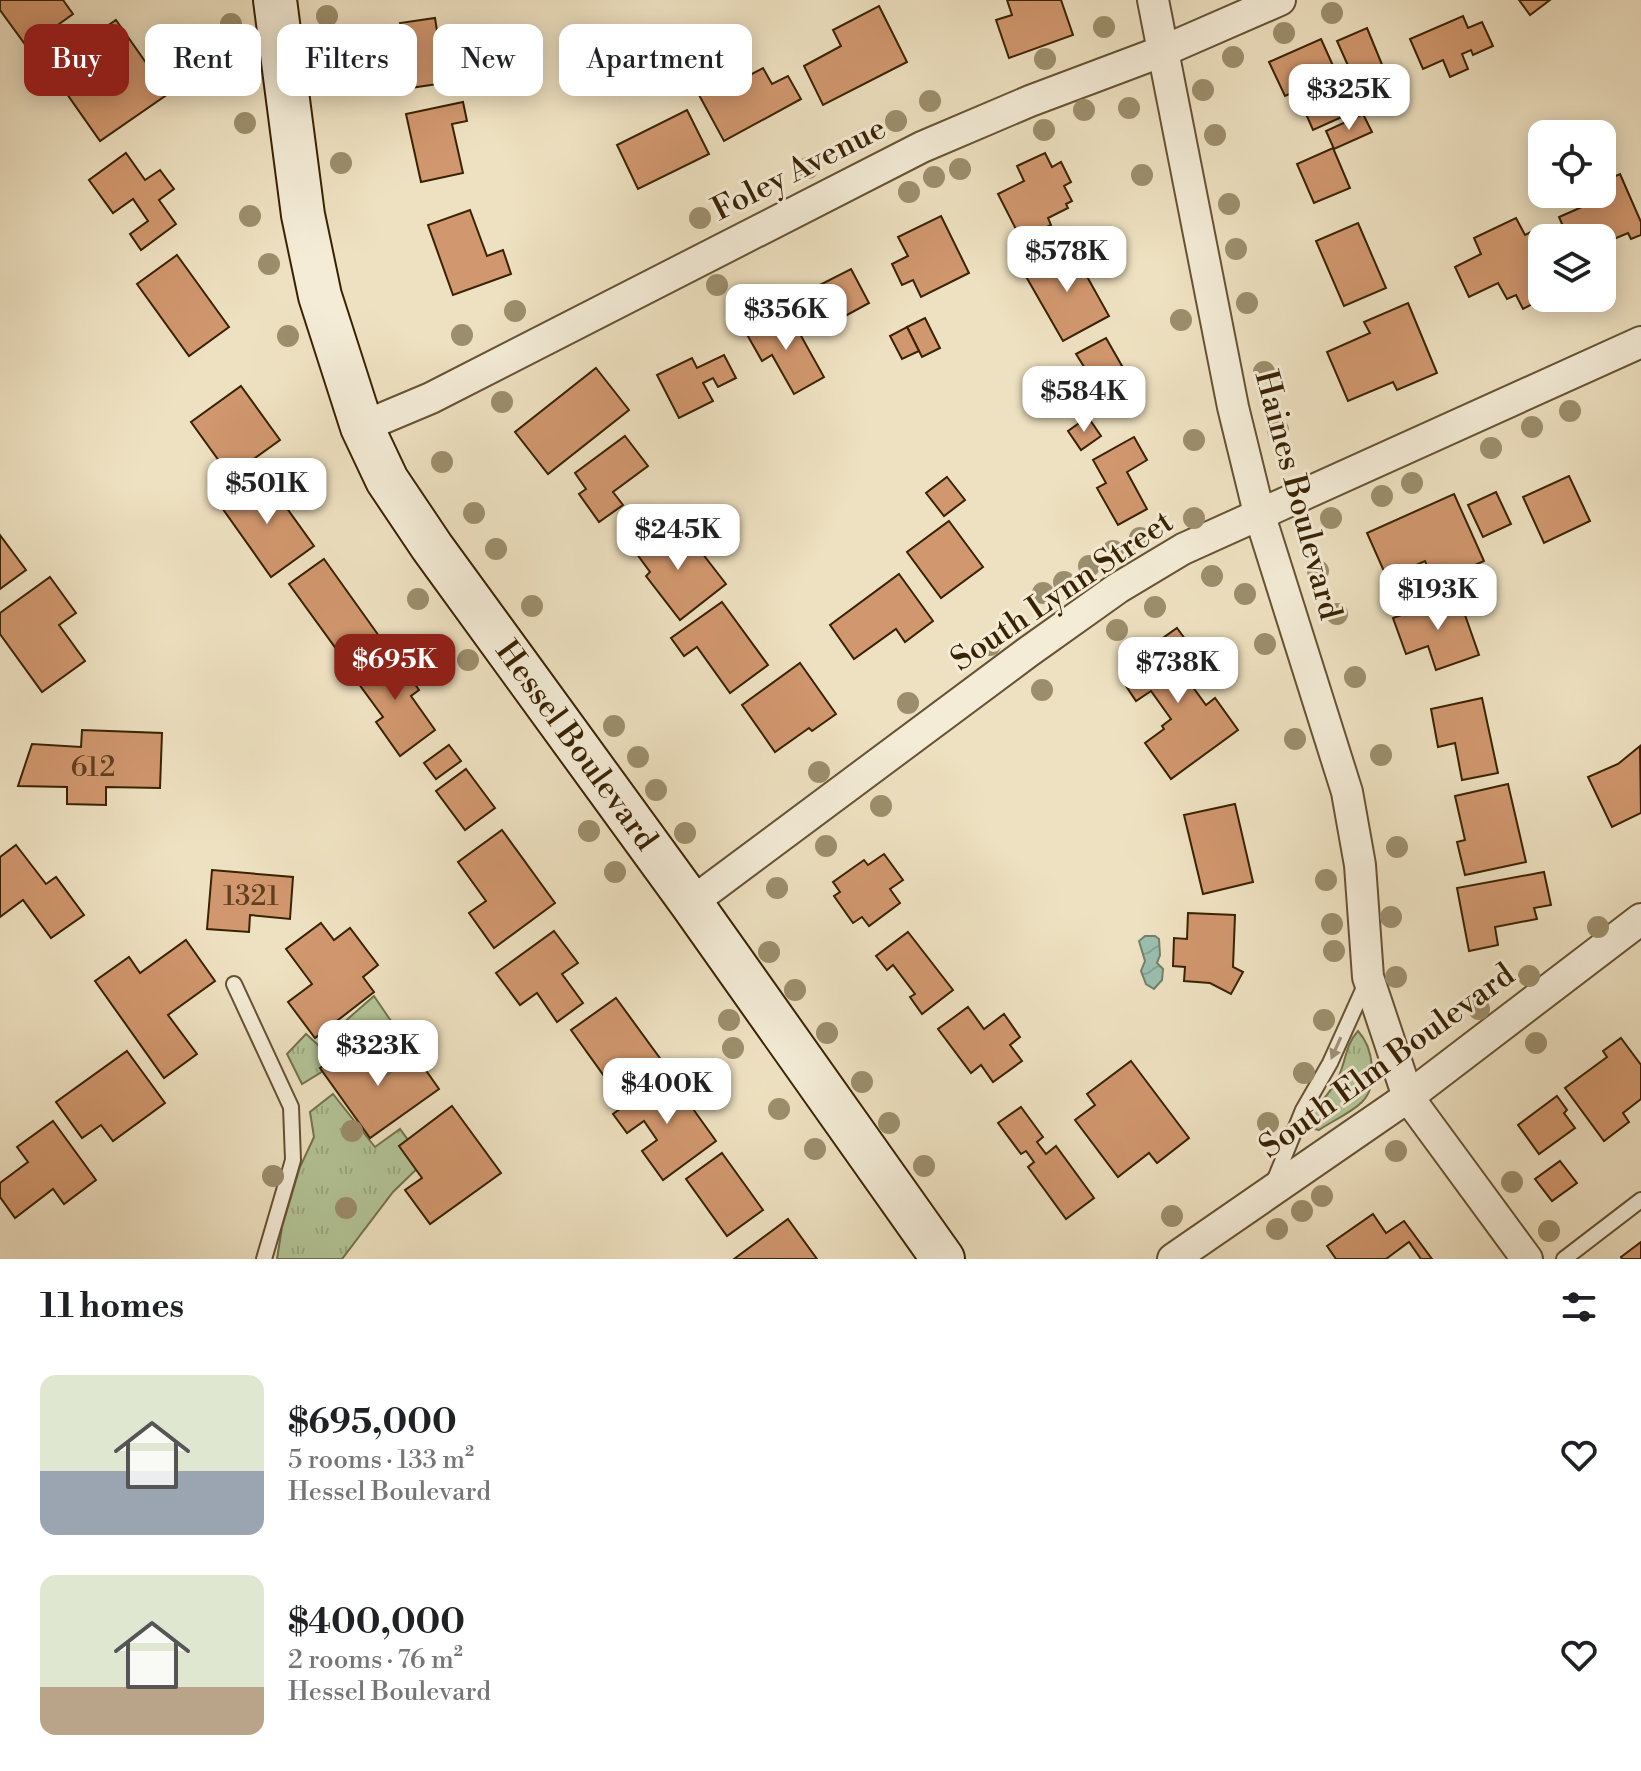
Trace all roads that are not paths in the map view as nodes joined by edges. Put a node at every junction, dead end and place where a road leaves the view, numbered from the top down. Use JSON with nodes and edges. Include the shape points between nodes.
{"nodes":[{"id":1,"x":275,"y":0,"type":"edge"},
{"id":2,"x":1153,"y":0,"type":"edge"},
{"id":3,"x":1280,"y":0,"type":"edge"},
{"id":4,"x":1163,"y":51,"type":"junction"},
{"id":5,"x":1641,"y":342,"type":"edge"},
{"id":6,"x":362,"y":427,"type":"junction"},
{"id":7,"x":1259,"y":513,"type":"junction"},
{"id":8,"x":691,"y":903,"type":"junction"},
{"id":9,"x":1641,"y":919,"type":"edge"},
{"id":10,"x":1368,"y":977,"type":"junction"},
{"id":11,"x":234,"y":984,"type":"dead end"},
{"id":12,"x":1408,"y":1097,"type":"junction"},
{"id":13,"x":1270,"y":1190,"type":"junction"},
{"id":14,"x":1641,"y":1200,"type":"edge"},
{"id":15,"x":264,"y":1259,"type":"edge"},
{"id":16,"x":943,"y":1259,"type":"edge"},
{"id":17,"x":1173,"y":1259,"type":"edge"},
{"id":18,"x":1527,"y":1259,"type":"edge"},
{"id":19,"x":1564,"y":1259,"type":"edge"}],
"edges":[{"from":1,"to":6,"type":"street","name":"Hessel Boulevard","via":[[303,215],[320,296]]},
{"from":2,"to":4,"type":"street","name":"Haines Boulevard"},
{"from":3,"to":4,"type":"street","name":"Foley Avenue"},
{"from":4,"to":6,"type":"street","name":"Foley Avenue","via":[[922,147],[431,398]]},
{"from":4,"to":7,"type":"street","name":"Haines Boulevard"},
{"from":5,"to":7,"type":"street","name":"South Lynn Street"},
{"from":6,"to":8,"type":"street","name":"Hessel Boulevard","via":[[387,480],[432,547]]},
{"from":7,"to":8,"type":"street","name":"South Lynn Street","via":[[1118,588]]},
{"from":7,"to":10,"type":"street","name":"Haines Boulevard","via":[[1347,792],[1360,865]]},
{"from":8,"to":16,"type":"street","name":"Hessel Boulevard"},
{"from":9,"to":12,"type":"street","name":"South Elm Boulevard"},
{"from":10,"to":12,"type":"street","name":"Haines Boulevard"},
{"from":10,"to":13,"type":"lane","one_way":true},
{"from":11,"to":15,"type":"lane","via":[[291,1107],[293,1160]]},
{"from":12,"to":13,"type":"street","name":"South Elm Boulevard"},
{"from":12,"to":18,"type":"street","name":"Haines Boulevard"},
{"from":13,"to":17,"type":"street","name":"South Elm Boulevard"},
{"from":14,"to":19,"type":"lane"}]}
